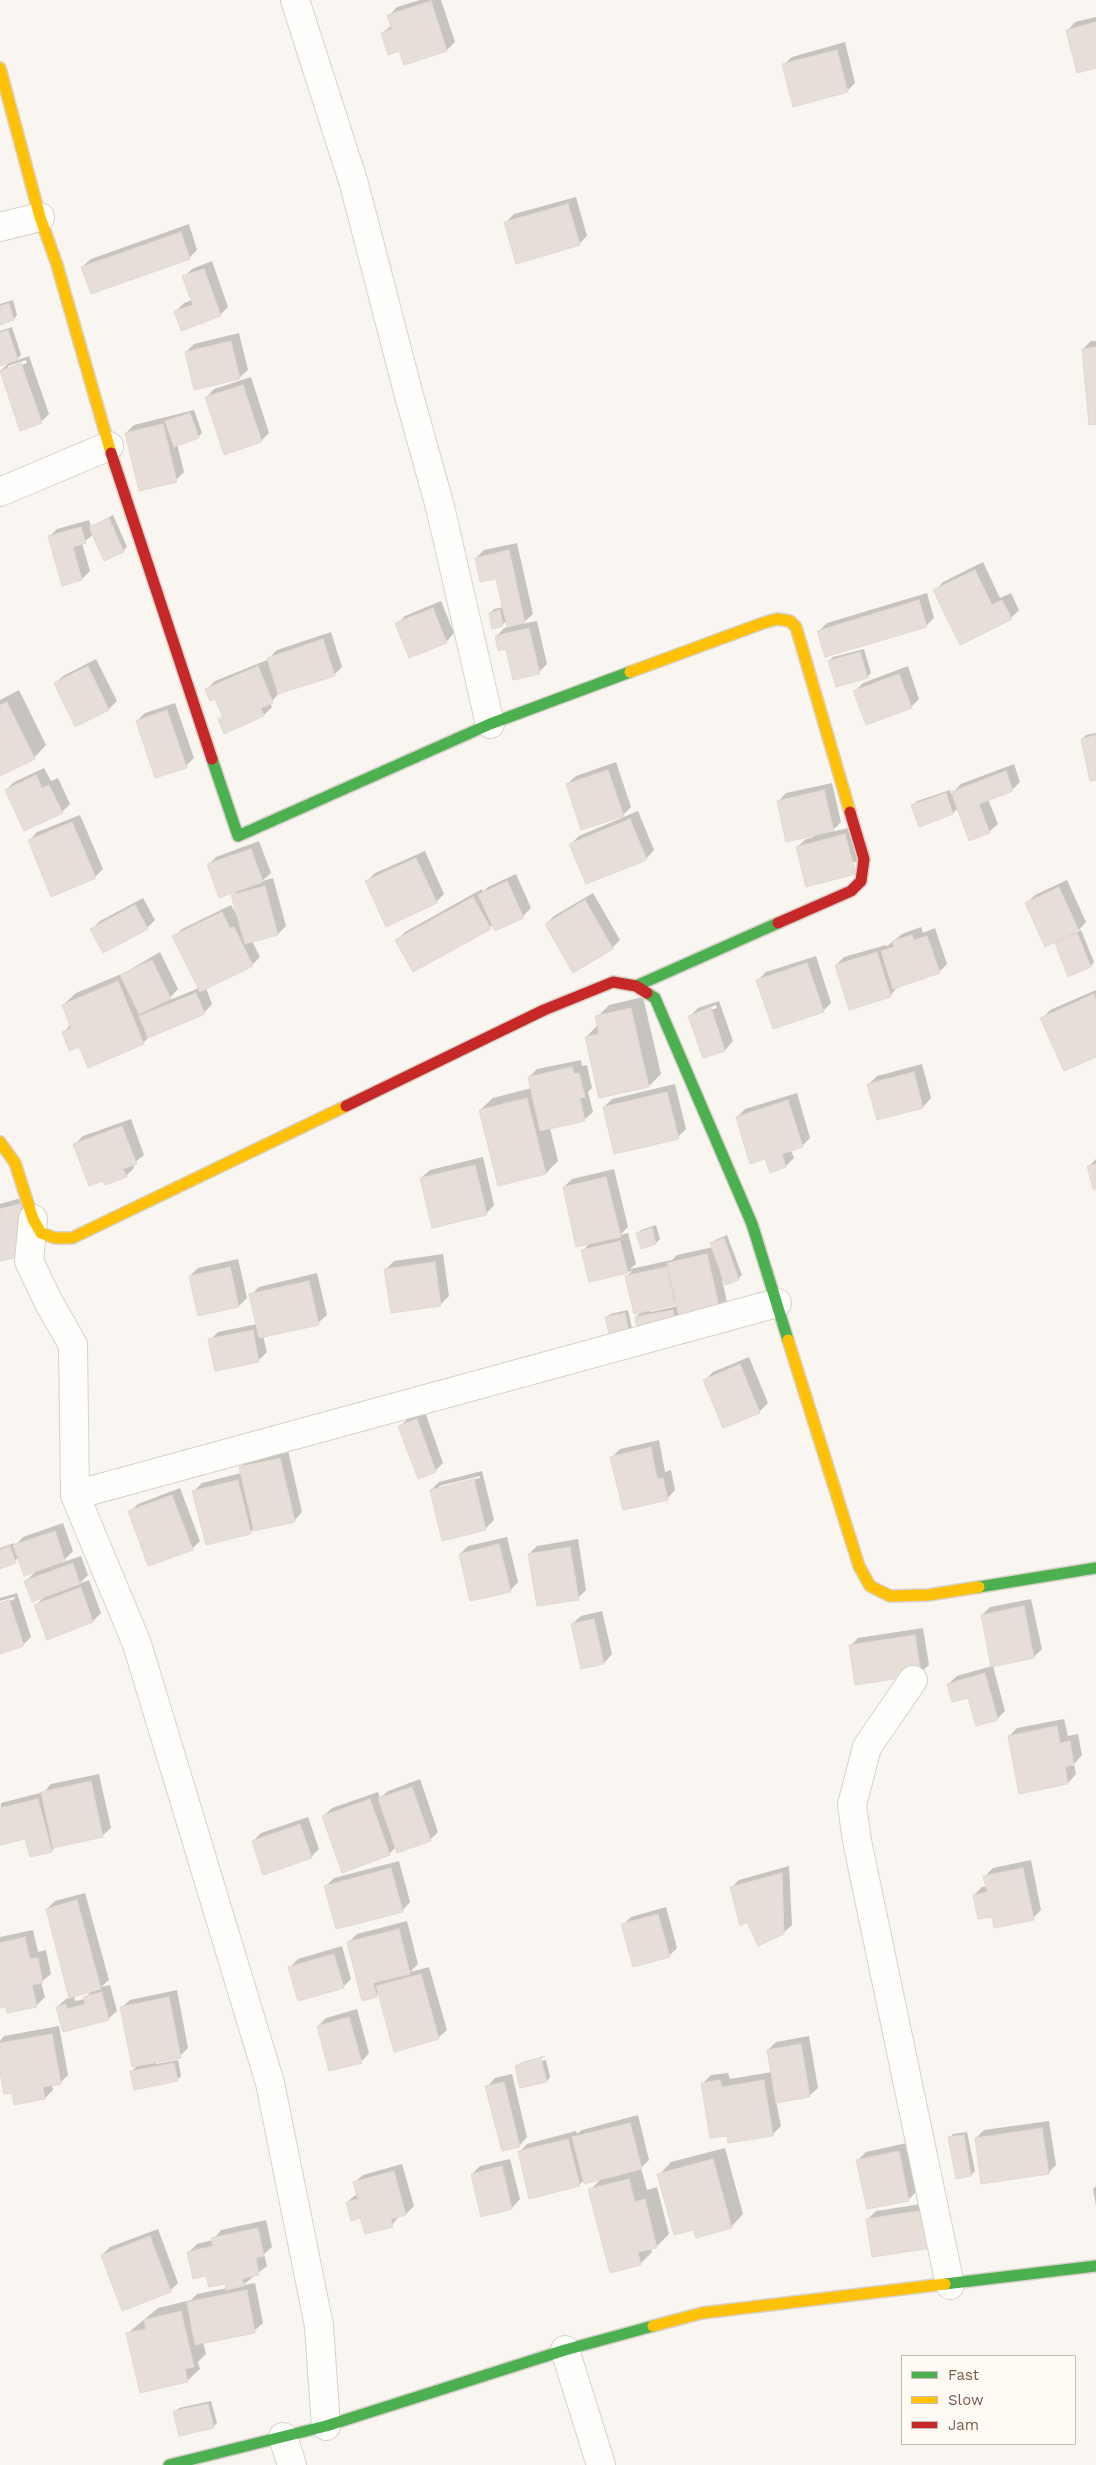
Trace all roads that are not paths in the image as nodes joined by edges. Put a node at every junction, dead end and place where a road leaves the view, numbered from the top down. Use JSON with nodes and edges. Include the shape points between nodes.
{"nodes":[{"id":1,"x":294,"y":0,"type":"edge"},
{"id":2,"x":0,"y":68,"type":"edge"},
{"id":3,"x":40,"y":217,"type":"junction"},
{"id":4,"x":0,"y":227,"type":"edge"},
{"id":5,"x":109,"y":446,"type":"junction"},
{"id":6,"x":0,"y":492,"type":"edge"},
{"id":7,"x":490,"y":724,"type":"junction"},
{"id":8,"x":636,"y":986,"type":"junction"},
{"id":9,"x":0,"y":1142,"type":"edge"},
{"id":10,"x":33,"y":1219,"type":"junction"},
{"id":11,"x":777,"y":1303,"type":"junction"},
{"id":12,"x":75,"y":1495,"type":"junction"},
{"id":13,"x":1096,"y":1568,"type":"edge"},
{"id":14,"x":913,"y":1680,"type":"dead end"},
{"id":15,"x":1096,"y":2266,"type":"edge"},
{"id":16,"x":950,"y":2285,"type":"junction"},
{"id":17,"x":565,"y":2350,"type":"junction"},
{"id":18,"x":326,"y":2426,"type":"junction"},
{"id":19,"x":283,"y":2438,"type":"junction"},
{"id":20,"x":169,"y":2465,"type":"edge"},
{"id":21,"x":292,"y":2465,"type":"edge"},
{"id":22,"x":601,"y":2465,"type":"edge"}],
"edges":[{"from":1,"to":7,"type":"street","via":[[354,184],[440,507]]},
{"from":2,"to":3,"type":"street"},
{"from":3,"to":4,"type":"street"},
{"from":3,"to":5,"type":"street"},
{"from":5,"to":6,"type":"street"},
{"from":5,"to":7,"type":"street","via":[[238,836]]},
{"from":7,"to":8,"type":"street","via":[[763,623],[777,619],[790,621],[796,627],[864,859],[861,881],[851,891]]},
{"from":8,"to":10,"type":"street","via":[[613,982],[544,1010],[72,1238],[55,1238],[41,1233]]},
{"from":8,"to":11,"type":"street","via":[[656,998],[752,1224]]},
{"from":9,"to":10,"type":"street","via":[[15,1163]]},
{"from":10,"to":12,"type":"street","via":[[29,1261],[73,1345]]},
{"from":11,"to":12,"type":"street"},
{"from":11,"to":13,"type":"street","via":[[858,1566],[870,1586],[890,1596],[928,1595]]},
{"from":12,"to":18,"type":"street","via":[[137,1644],[270,2083],[319,2326]]},
{"from":14,"to":16,"type":"street","via":[[867,1748],[852,1805]]},
{"from":15,"to":16,"type":"street"},
{"from":16,"to":17,"type":"street","via":[[702,2313]]},
{"from":17,"to":18,"type":"street"},
{"from":17,"to":22,"type":"street"},
{"from":18,"to":19,"type":"street"},
{"from":19,"to":20,"type":"street"},
{"from":19,"to":21,"type":"street"}]}
